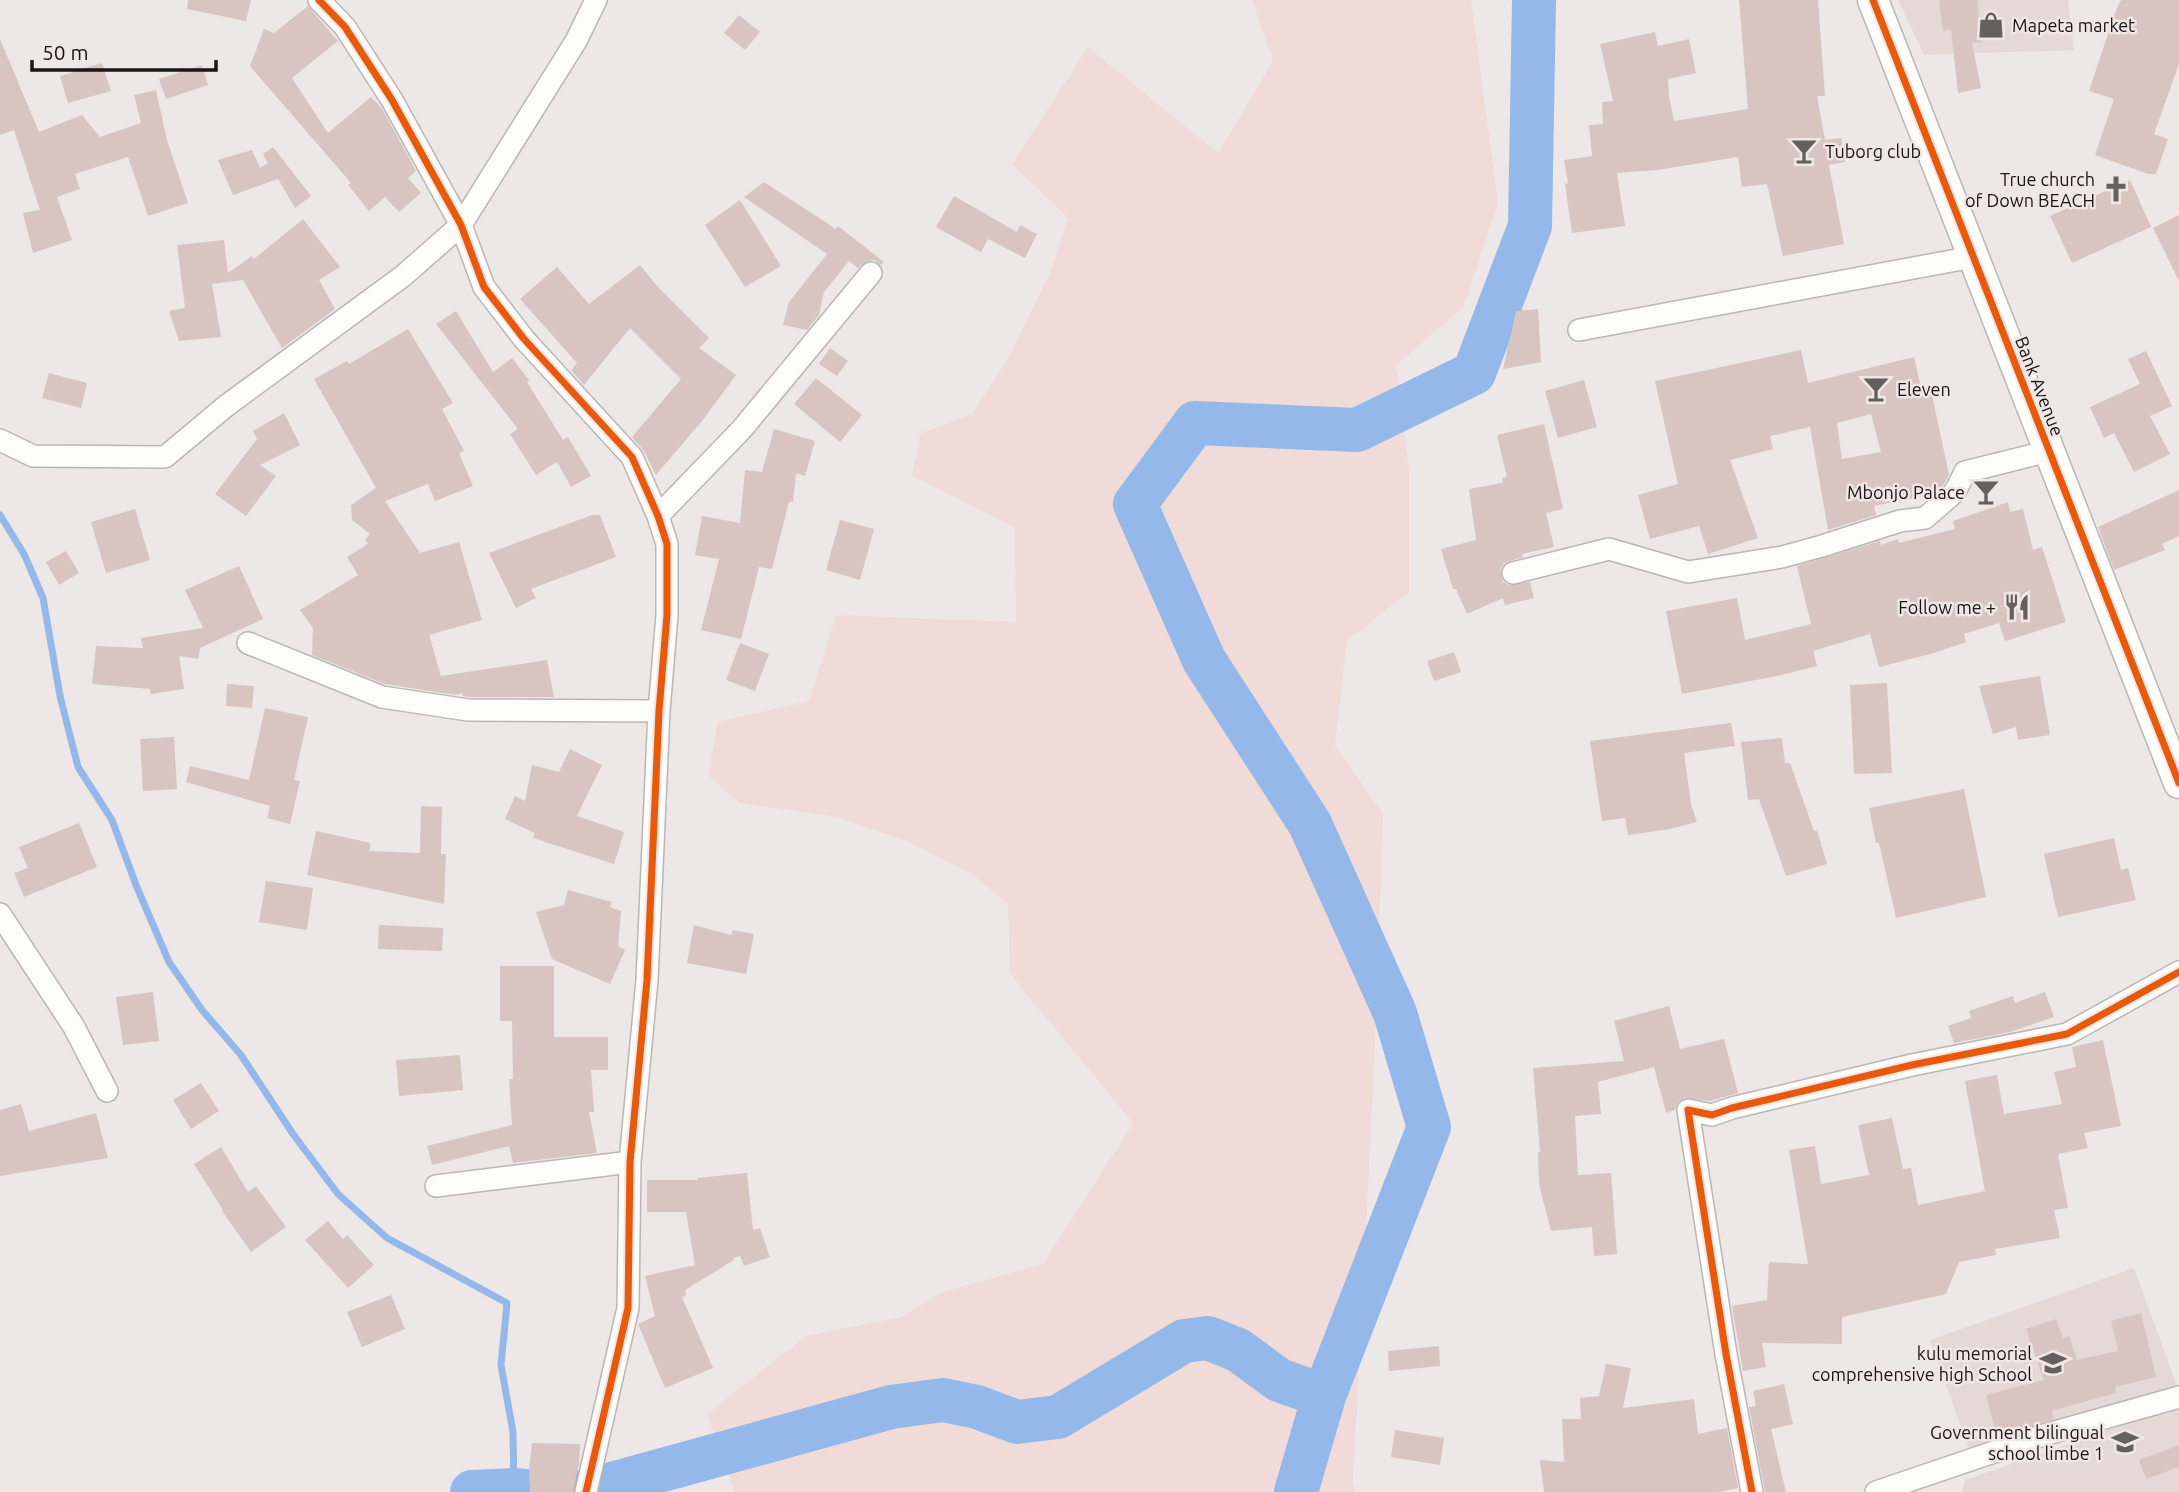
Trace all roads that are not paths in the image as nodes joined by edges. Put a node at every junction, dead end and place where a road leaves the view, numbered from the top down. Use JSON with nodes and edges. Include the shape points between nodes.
{"nodes":[{"id":1,"x":319,"y":0,"type":"edge"},
{"id":2,"x":596,"y":0,"type":"edge"},
{"id":3,"x":1872,"y":0,"type":"edge"},
{"id":4,"x":461,"y":225,"type":"junction"},
{"id":5,"x":1973,"y":257,"type":"junction"},
{"id":6,"x":871,"y":274,"type":"dead end"},
{"id":7,"x":1579,"y":330,"type":"dead end"},
{"id":8,"x":0,"y":440,"type":"edge"},
{"id":9,"x":2049,"y":451,"type":"junction"},
{"id":10,"x":658,"y":516,"type":"junction"},
{"id":11,"x":1513,"y":573,"type":"dead end"},
{"id":12,"x":248,"y":643,"type":"dead end"},
{"id":13,"x":659,"y":711,"type":"junction"},
{"id":14,"x":2179,"y":783,"type":"edge"},
{"id":15,"x":0,"y":914,"type":"edge"},
{"id":16,"x":2179,"y":972,"type":"edge"},
{"id":17,"x":107,"y":1091,"type":"dead end"},
{"id":18,"x":630,"y":1162,"type":"junction"},
{"id":19,"x":436,"y":1186,"type":"dead end"},
{"id":20,"x":2179,"y":1397,"type":"edge"},
{"id":21,"x":587,"y":1486,"type":"edge"},
{"id":22,"x":1752,"y":1492,"type":"edge"},
{"id":23,"x":1876,"y":1492,"type":"edge"}],
"edges":[{"from":1,"to":4,"type":"street","via":[[345,27],[392,100]]},
{"from":2,"to":4,"type":"street","via":[[576,41]]},
{"from":3,"to":5,"type":"street","name":"Bank Avenue"},
{"from":4,"to":8,"type":"street","via":[[403,275],[165,457],[33,456]]},
{"from":4,"to":10,"type":"street","via":[[484,287],[524,339],[632,457]]},
{"from":5,"to":7,"type":"street"},
{"from":5,"to":9,"type":"street","name":"Bank Avenue"},
{"from":6,"to":10,"type":"street","via":[[742,429]]},
{"from":9,"to":11,"type":"street","via":[[1965,472],[1955,492],[1925,517],[1782,556],[1688,572],[1609,549]]},
{"from":9,"to":14,"type":"street","name":"Bank Avenue"},
{"from":10,"to":13,"type":"street","via":[[667,544]]},
{"from":12,"to":13,"type":"street","via":[[382,697],[468,710]]},
{"from":13,"to":18,"type":"street","via":[[647,980]]},
{"from":15,"to":17,"type":"street","via":[[74,1027]]},
{"from":16,"to":22,"type":"street","via":[[2067,1034],[1912,1065],[1712,1115],[1688,1110]]},
{"from":18,"to":19,"type":"street"},
{"from":18,"to":21,"type":"street","via":[[628,1308]]},
{"from":20,"to":23,"type":"street","via":[[2044,1435]]}]}
